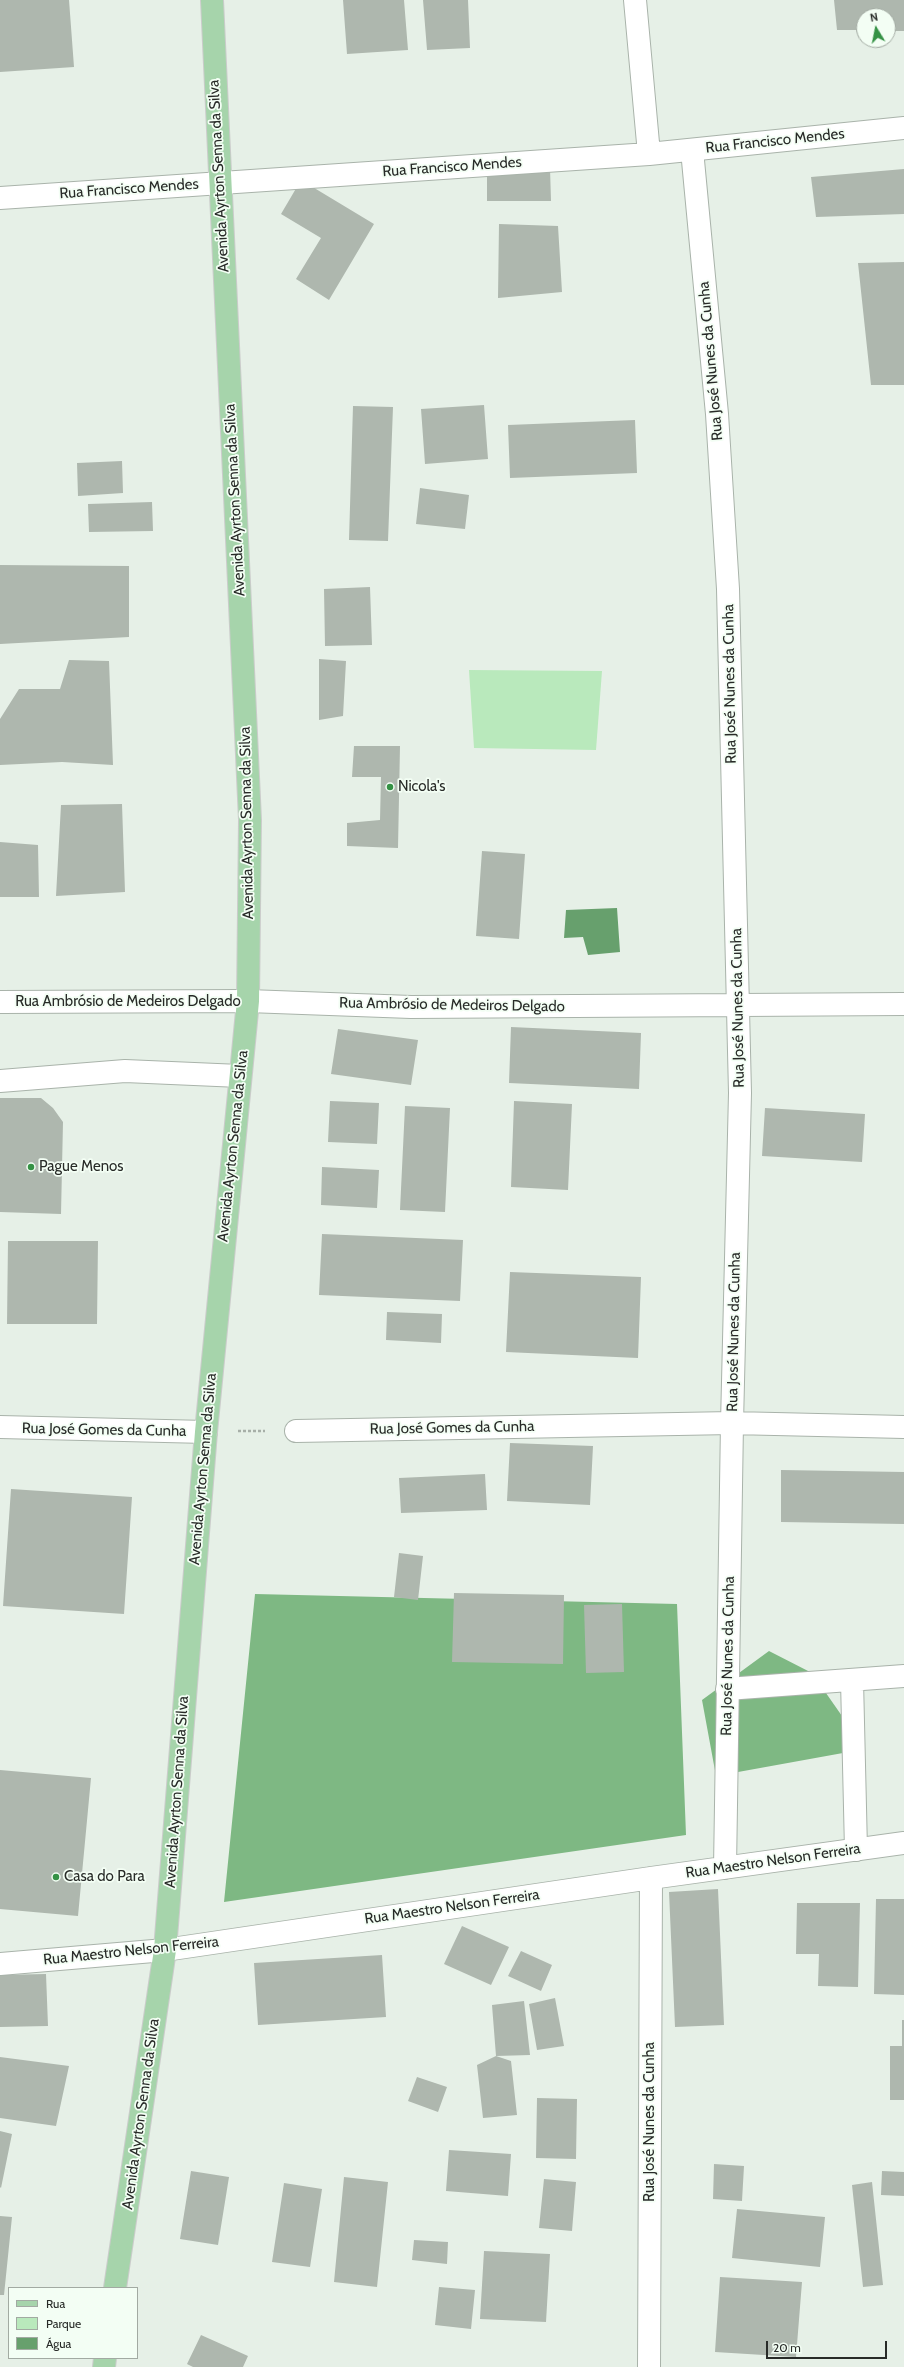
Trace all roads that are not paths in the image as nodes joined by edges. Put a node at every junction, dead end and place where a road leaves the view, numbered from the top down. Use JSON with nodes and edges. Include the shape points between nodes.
{"nodes":[{"id":1,"x":212,"y":0,"type":"edge"},
{"id":2,"x":635,"y":0,"type":"edge"},
{"id":3,"x":904,"y":128,"type":"edge"},
{"id":4,"x":692,"y":150,"type":"junction"},
{"id":5,"x":649,"y":154,"type":"junction"},
{"id":6,"x":219,"y":183,"type":"junction"},
{"id":7,"x":0,"y":198,"type":"edge"},
{"id":8,"x":248,"y":1001,"type":"junction"},
{"id":9,"x":0,"y":1002,"type":"edge"},
{"id":10,"x":904,"y":1004,"type":"edge"},
{"id":11,"x":738,"y":1006,"type":"junction"},
{"id":12,"x":240,"y":1076,"type":"junction"},
{"id":13,"x":0,"y":1081,"type":"edge"},
{"id":14,"x":732,"y":1423,"type":"junction"},
{"id":15,"x":0,"y":1427,"type":"edge"},
{"id":16,"x":904,"y":1427,"type":"edge"},
{"id":17,"x":296,"y":1431,"type":"road end"},
{"id":18,"x":206,"y":1432,"type":"junction"},
{"id":19,"x":904,"y":1676,"type":"edge"},
{"id":20,"x":852,"y":1680,"type":"junction"},
{"id":21,"x":727,"y":1689,"type":"junction"},
{"id":22,"x":904,"y":1843,"type":"edge"},
{"id":23,"x":856,"y":1850,"type":"junction"},
{"id":24,"x":725,"y":1868,"type":"junction"},
{"id":25,"x":651,"y":1878,"type":"junction"},
{"id":26,"x":165,"y":1950,"type":"junction"},
{"id":27,"x":0,"y":1964,"type":"edge"},
{"id":28,"x":116,"y":2287,"type":"edge"},
{"id":29,"x":649,"y":2367,"type":"edge"}],
"edges":[{"from":1,"to":6,"type":"main road","name":"Avenida Ayrton Senna da Silva"},
{"from":2,"to":5,"type":"street"},
{"from":3,"to":4,"type":"street","name":"Rua Francisco Mendes"},
{"from":4,"to":5,"type":"street","name":"Rua Francisco Mendes"},
{"from":4,"to":11,"type":"street","name":"Rua José Nunes da Cunha","via":[[717,414],[728,589]]},
{"from":5,"to":6,"type":"street","name":"Rua Francisco Mendes"},
{"from":6,"to":7,"type":"street","name":"Rua Francisco Mendes"},
{"from":6,"to":8,"type":"main road","name":"Avenida Ayrton Senna da Silva","via":[[250,820]]},
{"from":8,"to":9,"type":"street","name":"Rua Ambrósio de Medeiros Delgado"},
{"from":8,"to":11,"type":"street","name":"Rua Ambrósio de Medeiros Delgado","via":[[411,1007]]},
{"from":8,"to":12,"type":"main road","name":"Avenida Ayrton Senna da Silva"},
{"from":10,"to":11,"type":"street","name":"Rua Ambrósio de Medeiros Delgado"},
{"from":11,"to":14,"type":"street","name":"Rua José Nunes da Cunha","via":[[740,1092]]},
{"from":12,"to":13,"type":"street","via":[[125,1071]]},
{"from":12,"to":18,"type":"main road","name":"Avenida Ayrton Senna da Silva"},
{"from":14,"to":16,"type":"street","name":"Rua José Gomes da Cunha"},
{"from":14,"to":17,"type":"street","name":"Rua José Gomes da Cunha"},
{"from":14,"to":21,"type":"street","name":"Rua José Nunes da Cunha"},
{"from":15,"to":18,"type":"street","name":"Rua José Gomes da Cunha"},
{"from":18,"to":26,"type":"main road","name":"Avenida Ayrton Senna da Silva"},
{"from":19,"to":20,"type":"street"},
{"from":20,"to":21,"type":"street"},
{"from":20,"to":23,"type":"street"},
{"from":21,"to":24,"type":"street","name":"Rua José Nunes da Cunha"},
{"from":22,"to":23,"type":"street","name":"Rua Maestro Nelson Ferreira"},
{"from":23,"to":24,"type":"street","name":"Rua Maestro Nelson Ferreira"},
{"from":24,"to":25,"type":"street","name":"Rua Maestro Nelson Ferreira"},
{"from":25,"to":26,"type":"street","name":"Rua Maestro Nelson Ferreira"},
{"from":25,"to":29,"type":"street","name":"Rua José Nunes da Cunha"},
{"from":26,"to":27,"type":"street","name":"Rua Maestro Nelson Ferreira"},
{"from":26,"to":28,"type":"main road","name":"Avenida Ayrton Senna da Silva"}]}
